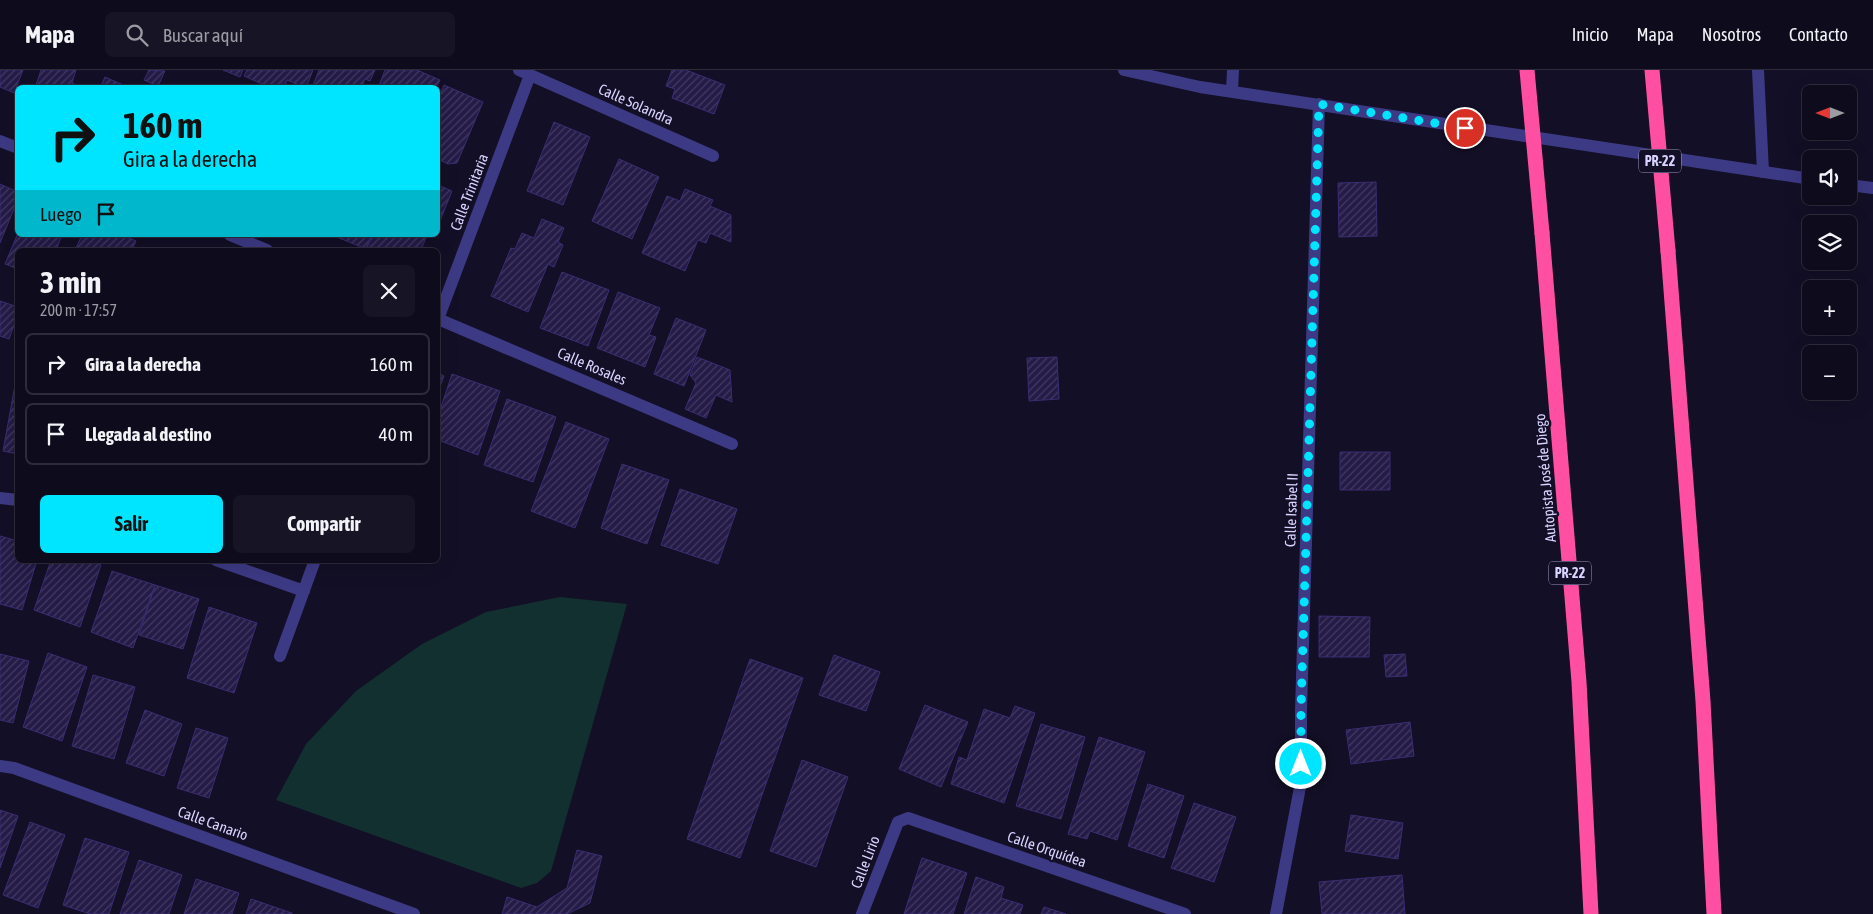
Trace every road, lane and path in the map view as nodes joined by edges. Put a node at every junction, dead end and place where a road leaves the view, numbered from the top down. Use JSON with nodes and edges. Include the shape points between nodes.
{"nodes":[{"id":1,"x":1124,"y":70,"type":"edge"},
{"id":2,"x":1233,"y":70,"type":"edge"},
{"id":3,"x":1526,"y":70,"type":"edge"},
{"id":4,"x":1652,"y":70,"type":"edge"},
{"id":5,"x":1758,"y":70,"type":"edge"},
{"id":6,"x":524,"y":72,"type":"edge"},
{"id":7,"x":1232,"y":91,"type":"junction"},
{"id":8,"x":1319,"y":104,"type":"junction"},
{"id":9,"x":0,"y":141,"type":"edge"},
{"id":10,"x":15,"y":147,"type":"edge"},
{"id":11,"x":712,"y":156,"type":"dead end"},
{"id":12,"x":1763,"y":172,"type":"junction"},
{"id":13,"x":1802,"y":178,"type":"edge"},
{"id":14,"x":1857,"y":186,"type":"edge"},
{"id":15,"x":1873,"y":188,"type":"edge"},
{"id":16,"x":235,"y":237,"type":"edge"},
{"id":17,"x":262,"y":248,"type":"edge"},
{"id":18,"x":440,"y":313,"type":"edge"},
{"id":19,"x":440,"y":320,"type":"edge"},
{"id":20,"x":732,"y":444,"type":"dead end"},
{"id":21,"x":0,"y":498,"type":"edge"},
{"id":22,"x":15,"y":500,"type":"edge"},
{"id":23,"x":225,"y":563,"type":"edge"},
{"id":24,"x":314,"y":563,"type":"edge"},
{"id":25,"x":304,"y":591,"type":"junction"},
{"id":26,"x":280,"y":656,"type":"dead end"},
{"id":27,"x":0,"y":766,"type":"edge"},
{"id":28,"x":898,"y":822,"type":"joint"},
{"id":29,"x":414,"y":914,"type":"edge"},
{"id":30,"x":862,"y":914,"type":"edge"},
{"id":31,"x":1185,"y":914,"type":"edge"},
{"id":32,"x":1276,"y":914,"type":"edge"},
{"id":33,"x":1591,"y":914,"type":"edge"},
{"id":34,"x":1714,"y":914,"type":"edge"}],
"edges":[{"from":1,"to":7,"type":"street"},
{"from":2,"to":7,"type":"street"},
{"from":3,"to":33,"type":"highway","name":"Autopista José de Diego","number":"PR-22","bridge":true,"via":[[1579,682]]},
{"from":4,"to":34,"type":"highway","number":"PR-22","bridge":true,"via":[[1703,701]]},
{"from":5,"to":12,"type":"street"},
{"from":6,"to":11,"type":"street","name":"Calle Solandra"},
{"from":6,"to":18,"type":"street","name":"Calle Trinitaria"},
{"from":7,"to":8,"type":"street"},
{"from":8,"to":12,"type":"street"},
{"from":8,"to":32,"type":"street","name":"Calle Isabel II","via":[[1301,782]]},
{"from":9,"to":10,"type":"street"},
{"from":12,"to":13,"type":"street"},
{"from":14,"to":15,"type":"street"},
{"from":16,"to":17,"type":"street"},
{"from":19,"to":20,"type":"street","name":"Calle Rosales"},
{"from":21,"to":22,"type":"street"},
{"from":23,"to":25,"type":"street"},
{"from":24,"to":25,"type":"street"},
{"from":25,"to":26,"type":"street"},
{"from":27,"to":29,"type":"street","name":"Calle Canario","via":[[14,768]]},
{"from":28,"to":30,"type":"street","name":"Calle Lirio"},
{"from":28,"to":31,"type":"street","name":"Calle Orquídea","via":[[908,818]]}]}
